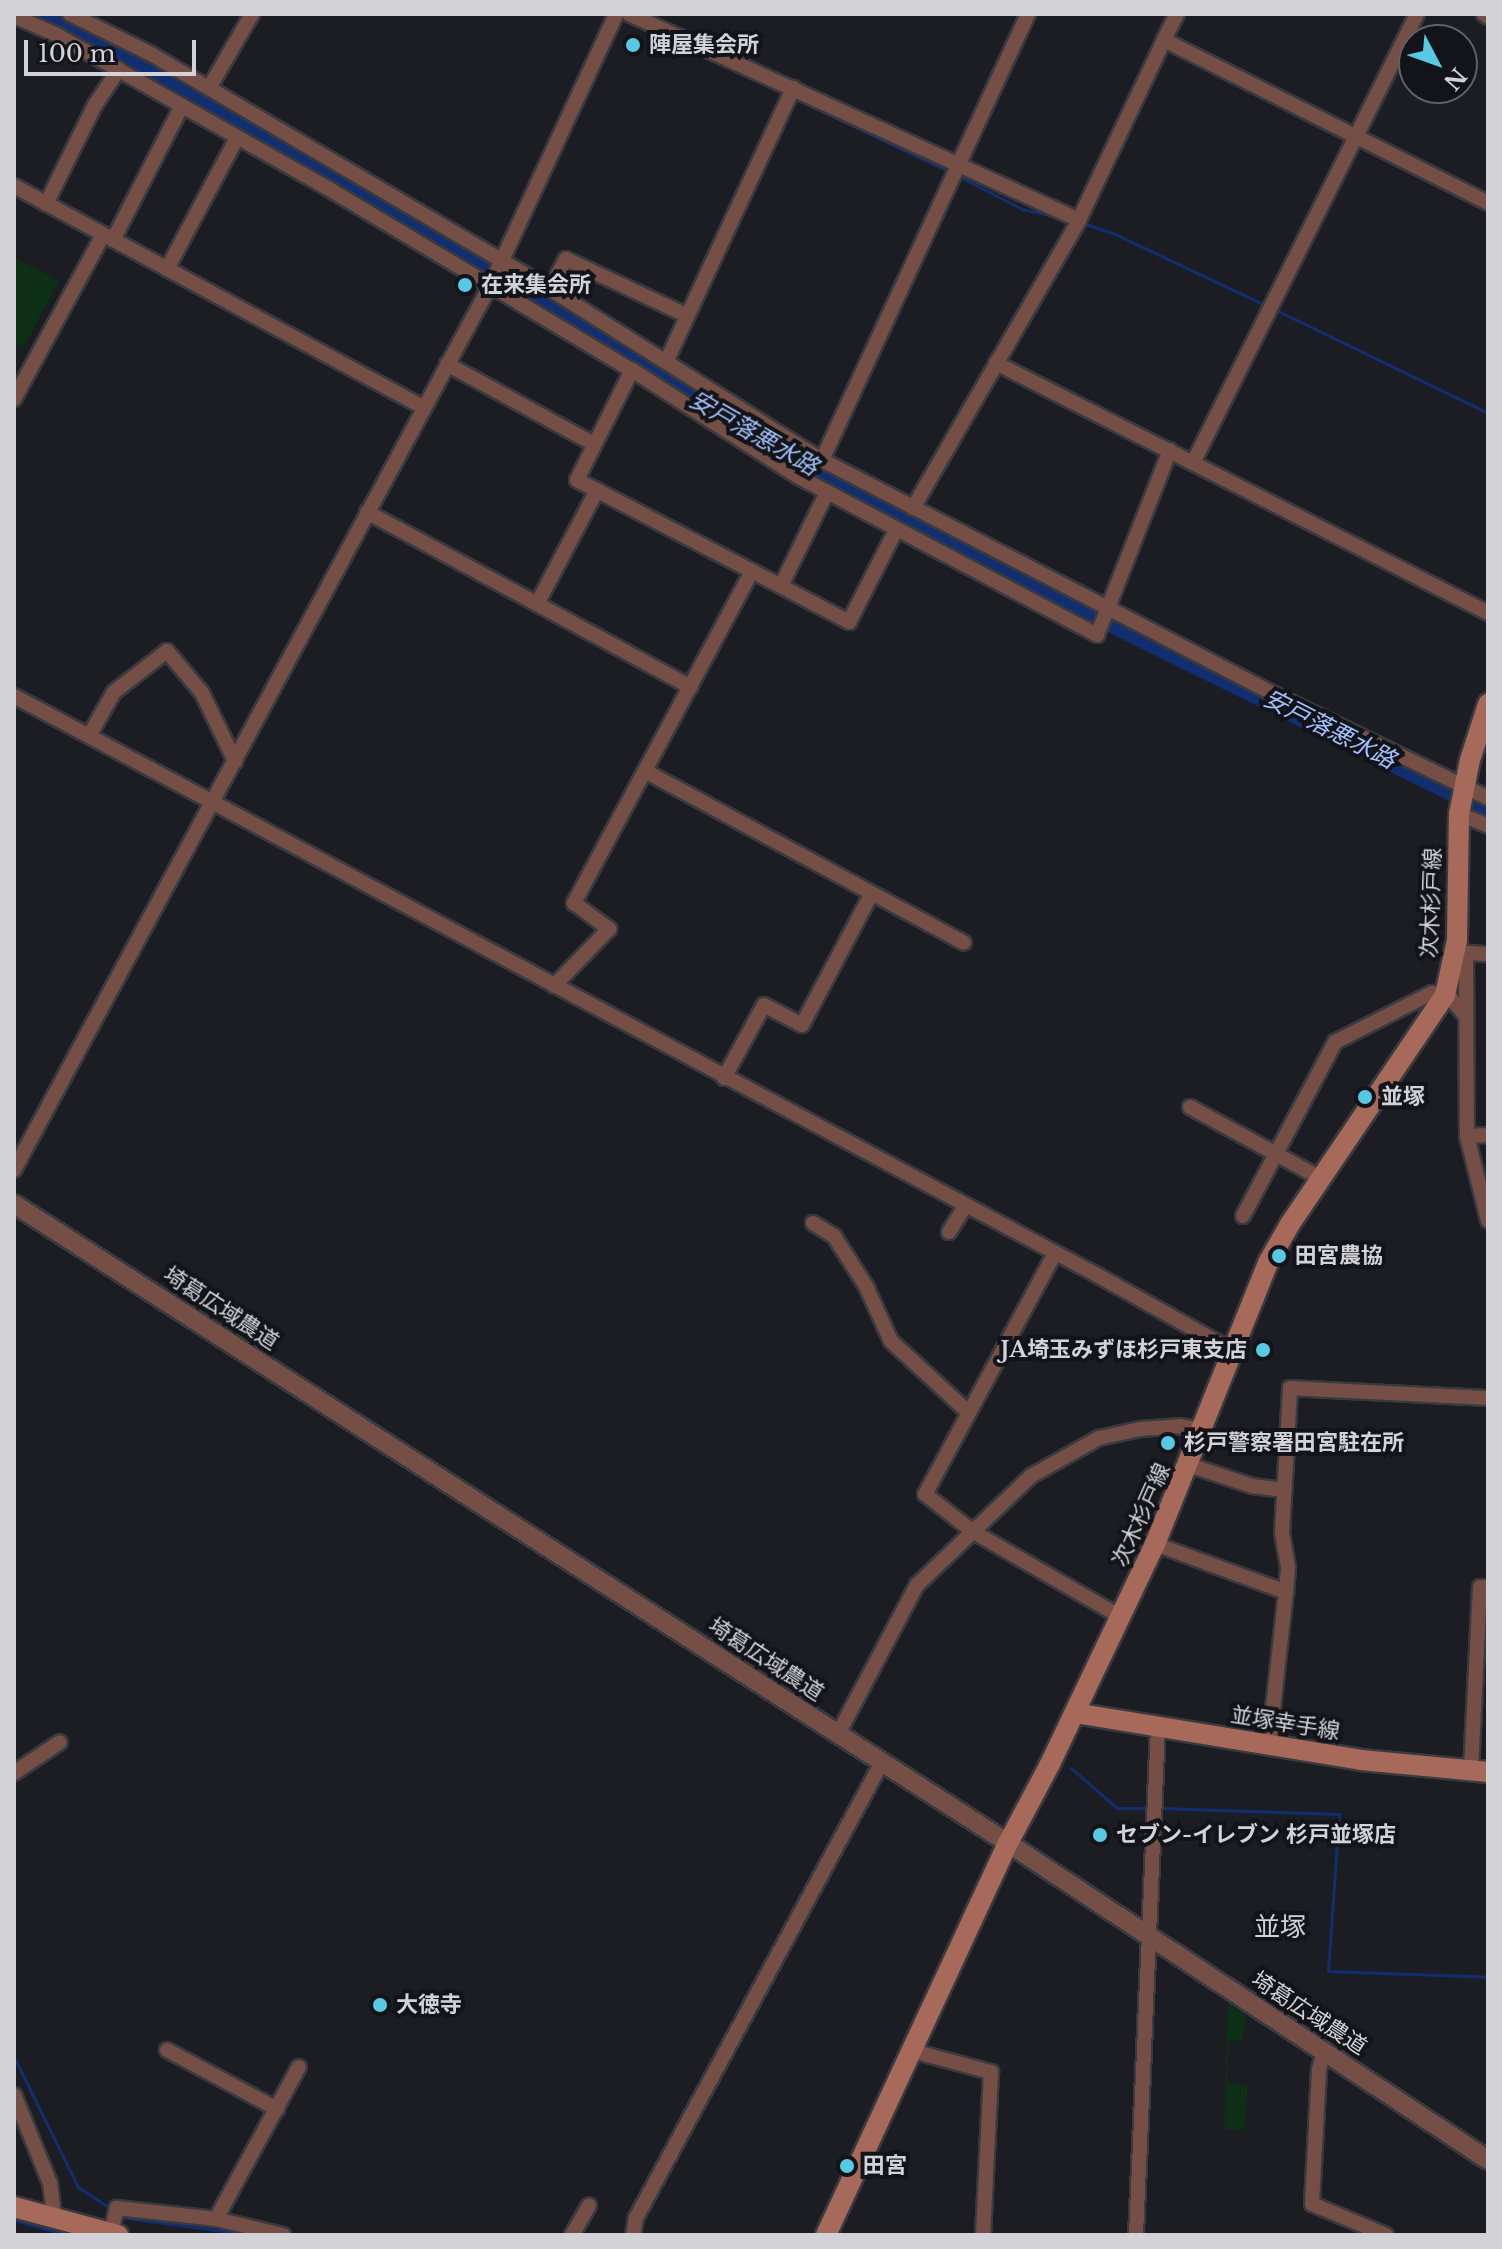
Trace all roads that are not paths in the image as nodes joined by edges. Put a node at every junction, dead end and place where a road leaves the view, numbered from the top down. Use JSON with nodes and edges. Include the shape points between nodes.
{"nodes":[{"id":1,"x":70,"y":14,"type":"edge"},
{"id":2,"x":252,"y":14,"type":"edge"},
{"id":3,"x":616,"y":14,"type":"edge"},
{"id":4,"x":629,"y":14,"type":"edge"},
{"id":5,"x":1028,"y":14,"type":"edge"},
{"id":6,"x":1177,"y":14,"type":"edge"},
{"id":7,"x":1417,"y":14,"type":"edge"},
{"id":8,"x":14,"y":16,"type":"edge"},
{"id":9,"x":1164,"y":40,"type":"junction"},
{"id":10,"x":119,"y":69,"type":"junction"},
{"id":11,"x":209,"y":88,"type":"junction"},
{"id":12,"x":793,"y":88,"type":"junction"},
{"id":13,"x":182,"y":106,"type":"junction"},
{"id":14,"x":237,"y":138,"type":"junction"},
{"id":15,"x":1357,"y":138,"type":"junction"},
{"id":16,"x":958,"y":165,"type":"junction"},
{"id":17,"x":14,"y":186,"type":"edge"},
{"id":18,"x":1488,"y":203,"type":"edge"},
{"id":19,"x":46,"y":204,"type":"junction"},
{"id":20,"x":1079,"y":220,"type":"junction"},
{"id":21,"x":108,"y":238,"type":"junction"},
{"id":22,"x":500,"y":264,"type":"junction"},
{"id":23,"x":167,"y":269,"type":"junction"},
{"id":24,"x":491,"y":284,"type":"junction"},
{"id":25,"x":550,"y":289,"type":"junction"},
{"id":26,"x":686,"y":315,"type":"junction"},
{"id":27,"x":667,"y":360,"type":"junction"},
{"id":28,"x":996,"y":363,"type":"junction"},
{"id":29,"x":447,"y":364,"type":"junction"},
{"id":30,"x":632,"y":370,"type":"junction"},
{"id":31,"x":14,"y":399,"type":"edge"},
{"id":32,"x":424,"y":408,"type":"junction"},
{"id":33,"x":594,"y":444,"type":"junction"},
{"id":34,"x":1170,"y":450,"type":"junction"},
{"id":35,"x":822,"y":460,"type":"junction"},
{"id":36,"x":1193,"y":463,"type":"junction"},
{"id":37,"x":597,"y":490,"type":"junction"},
{"id":38,"x":827,"y":492,"type":"junction"},
{"id":39,"x":913,"y":508,"type":"junction"},
{"id":40,"x":367,"y":512,"type":"junction"},
{"id":41,"x":896,"y":530,"type":"junction"},
{"id":42,"x":752,"y":571,"type":"junction"},
{"id":43,"x":781,"y":586,"type":"junction"},
{"id":44,"x":537,"y":604,"type":"junction"},
{"id":45,"x":1108,"y":610,"type":"junction"},
{"id":46,"x":1488,"y":613,"type":"edge"},
{"id":47,"x":691,"y":687,"type":"junction"},
{"id":48,"x":14,"y":696,"type":"edge"},
{"id":49,"x":1488,"y":704,"type":"edge"},
{"id":50,"x":89,"y":736,"type":"junction"},
{"id":51,"x":235,"y":761,"type":"junction"},
{"id":52,"x":645,"y":771,"type":"junction"},
{"id":53,"x":1464,"y":786,"type":"junction"},
{"id":54,"x":1488,"y":798,"type":"edge"},
{"id":55,"x":212,"y":802,"type":"junction"},
{"id":56,"x":1459,"y":814,"type":"junction"},
{"id":57,"x":1488,"y":826,"type":"edge"},
{"id":58,"x":872,"y":893,"type":"junction"},
{"id":59,"x":964,"y":943,"type":"dead end"},
{"id":60,"x":1461,"y":952,"type":"junction"},
{"id":61,"x":1488,"y":954,"type":"edge"},
{"id":62,"x":554,"y":986,"type":"junction"},
{"id":63,"x":1445,"y":995,"type":"junction"},
{"id":64,"x":1466,"y":1016,"type":"junction"},
{"id":65,"x":724,"y":1078,"type":"junction"},
{"id":66,"x":1190,"y":1107,"type":"dead end"},
{"id":67,"x":1488,"y":1135,"type":"edge"},
{"id":68,"x":1467,"y":1136,"type":"junction"},
{"id":69,"x":1276,"y":1153,"type":"junction"},
{"id":70,"x":14,"y":1170,"type":"edge"},
{"id":71,"x":1320,"y":1178,"type":"junction"},
{"id":72,"x":14,"y":1204,"type":"edge"},
{"id":73,"x":965,"y":1206,"type":"junction"},
{"id":74,"x":1243,"y":1216,"type":"dead end"},
{"id":75,"x":1488,"y":1220,"type":"edge"},
{"id":76,"x":813,"y":1223,"type":"dead end"},
{"id":77,"x":949,"y":1232,"type":"dead end"},
{"id":78,"x":1055,"y":1253,"type":"junction"},
{"id":79,"x":1233,"y":1351,"type":"junction"},
{"id":80,"x":1488,"y":1398,"type":"edge"},
{"id":81,"x":968,"y":1412,"type":"junction"},
{"id":82,"x":1204,"y":1430,"type":"junction"},
{"id":83,"x":1189,"y":1465,"type":"junction"},
{"id":84,"x":1283,"y":1490,"type":"junction"},
{"id":85,"x":972,"y":1531,"type":"junction"},
{"id":86,"x":1155,"y":1544,"type":"junction"},
{"id":87,"x":1488,"y":1587,"type":"edge"},
{"id":88,"x":1286,"y":1592,"type":"junction"},
{"id":89,"x":1121,"y":1617,"type":"junction"},
{"id":90,"x":1075,"y":1713,"type":"junction"},
{"id":91,"x":1158,"y":1728,"type":"junction"},
{"id":92,"x":838,"y":1734,"type":"junction"},
{"id":93,"x":60,"y":1742,"type":"dead end"},
{"id":94,"x":1269,"y":1745,"type":"junction"},
{"id":95,"x":882,"y":1762,"type":"junction"},
{"id":96,"x":1479,"y":1772,"type":"edge"},
{"id":97,"x":14,"y":1773,"type":"edge"},
{"id":98,"x":1008,"y":1843,"type":"junction"},
{"id":99,"x":1149,"y":1936,"type":"junction"},
{"id":100,"x":167,"y":2050,"type":"dead end"},
{"id":101,"x":913,"y":2051,"type":"junction"},
{"id":102,"x":1324,"y":2052,"type":"junction"},
{"id":103,"x":299,"y":2067,"type":"dead end"},
{"id":104,"x":14,"y":2095,"type":"edge"},
{"id":105,"x":277,"y":2109,"type":"junction"},
{"id":106,"x":1488,"y":2160,"type":"edge"},
{"id":107,"x":589,"y":2205,"type":"dead end"},
{"id":108,"x":14,"y":2207,"type":"edge"},
{"id":109,"x":54,"y":2215,"type":"junction"},
{"id":110,"x":14,"y":2217,"type":"edge"},
{"id":111,"x":216,"y":2219,"type":"junction"},
{"id":112,"x":114,"y":2234,"type":"edge"},
{"id":113,"x":283,"y":2235,"type":"edge"},
{"id":114,"x":572,"y":2235,"type":"edge"},
{"id":115,"x":633,"y":2235,"type":"edge"},
{"id":116,"x":826,"y":2235,"type":"edge"},
{"id":117,"x":983,"y":2235,"type":"edge"},
{"id":118,"x":1136,"y":2235,"type":"edge"},
{"id":119,"x":1386,"y":2235,"type":"edge"}],
"edges":[{"from":1,"to":11,"type":"street"},
{"from":2,"to":11,"type":"street"},
{"from":3,"to":22,"type":"street"},
{"from":4,"to":12,"type":"street"},
{"from":5,"to":16,"type":"street"},
{"from":6,"to":9,"type":"street"},
{"from":7,"to":15,"type":"street"},
{"from":8,"to":10,"type":"street"},
{"from":9,"to":15,"type":"street"},
{"from":9,"to":20,"type":"street"},
{"from":10,"to":13,"type":"street"},
{"from":10,"to":19,"type":"street"},
{"from":11,"to":22,"type":"street"},
{"from":12,"to":16,"type":"street"},
{"from":12,"to":26,"type":"street"},
{"from":13,"to":14,"type":"street"},
{"from":13,"to":21,"type":"street"},
{"from":14,"to":23,"type":"street"},
{"from":14,"to":24,"type":"street"},
{"from":15,"to":18,"type":"street"},
{"from":15,"to":36,"type":"street"},
{"from":16,"to":20,"type":"street"},
{"from":16,"to":35,"type":"street"},
{"from":17,"to":19,"type":"street"},
{"from":19,"to":21,"type":"street"},
{"from":20,"to":28,"type":"street"},
{"from":21,"to":23,"type":"street"},
{"from":21,"to":31,"type":"street"},
{"from":22,"to":24,"type":"street"},
{"from":22,"to":25,"type":"street"},
{"from":23,"to":32,"type":"street"},
{"from":24,"to":29,"type":"street"},
{"from":24,"to":30,"type":"street"},
{"from":25,"to":26,"type":"street","via":[[566,259]]},
{"from":25,"to":27,"type":"street"},
{"from":26,"to":27,"type":"street"},
{"from":27,"to":35,"type":"street"},
{"from":28,"to":34,"type":"street"},
{"from":28,"to":39,"type":"street"},
{"from":29,"to":32,"type":"street"},
{"from":29,"to":33,"type":"street"},
{"from":30,"to":33,"type":"street"},
{"from":30,"to":38,"type":"street"},
{"from":32,"to":40,"type":"street"},
{"from":33,"to":37,"type":"street","via":[[577,480]]},
{"from":34,"to":36,"type":"street"},
{"from":34,"to":45,"type":"street"},
{"from":35,"to":39,"type":"street"},
{"from":36,"to":46,"type":"street"},
{"from":37,"to":42,"type":"street"},
{"from":37,"to":44,"type":"street"},
{"from":38,"to":41,"type":"street"},
{"from":38,"to":43,"type":"street"},
{"from":39,"to":45,"type":"street"},
{"from":40,"to":44,"type":"street"},
{"from":40,"to":51,"type":"street"},
{"from":41,"to":43,"type":"street","via":[[849,622]]},
{"from":41,"to":45,"type":"street","via":[[1099,631]]},
{"from":42,"to":43,"type":"street"},
{"from":42,"to":47,"type":"street"},
{"from":44,"to":47,"type":"street"},
{"from":45,"to":53,"type":"street"},
{"from":47,"to":52,"type":"street"},
{"from":48,"to":50,"type":"street"},
{"from":49,"to":53,"type":"main road"},
{"from":50,"to":51,"type":"street","via":[[114,692],[167,651],[202,693]]},
{"from":50,"to":55,"type":"street"},
{"from":51,"to":55,"type":"street"},
{"from":52,"to":58,"type":"street"},
{"from":52,"to":62,"type":"street","via":[[574,903],[609,929]]},
{"from":53,"to":54,"type":"street"},
{"from":53,"to":56,"type":"main road","name":"次木杉戸線"},
{"from":55,"to":62,"type":"street"},
{"from":55,"to":70,"type":"street"},
{"from":56,"to":57,"type":"street"},
{"from":56,"to":60,"type":"main road","name":"次木杉戸線"},
{"from":58,"to":59,"type":"street"},
{"from":58,"to":65,"type":"street","via":[[802,1025],[764,1005]]},
{"from":60,"to":61,"type":"street"},
{"from":60,"to":63,"type":"main road","name":"次木杉戸線"},
{"from":60,"to":64,"type":"street"},
{"from":62,"to":65,"type":"street"},
{"from":63,"to":64,"type":"street"},
{"from":63,"to":69,"type":"street","via":[[1432,993],[1335,1042]]},
{"from":63,"to":71,"type":"main road","name":"次木杉戸線"},
{"from":64,"to":68,"type":"street"},
{"from":65,"to":73,"type":"street"},
{"from":66,"to":69,"type":"street"},
{"from":67,"to":68,"type":"street"},
{"from":68,"to":75,"type":"street"},
{"from":69,"to":71,"type":"street"},
{"from":69,"to":74,"type":"street"},
{"from":71,"to":79,"type":"main road","name":"次木杉戸線","via":[[1269,1261]]},
{"from":72,"to":92,"type":"street","name":"埼葛広域農道"},
{"from":73,"to":77,"type":"street"},
{"from":73,"to":78,"type":"street"},
{"from":76,"to":81,"type":"street","via":[[834,1236],[866,1286],[891,1341]]},
{"from":78,"to":79,"type":"street"},
{"from":78,"to":81,"type":"street"},
{"from":79,"to":82,"type":"main road","name":"次木杉戸線"},
{"from":80,"to":84,"type":"street","via":[[1290,1388]]},
{"from":81,"to":85,"type":"street","via":[[925,1494]]},
{"from":82,"to":83,"type":"main road","name":"次木杉戸線"},
{"from":82,"to":85,"type":"street","via":[[1179,1426],[1099,1438],[1031,1476]]},
{"from":83,"to":84,"type":"street","via":[[1252,1486]]},
{"from":83,"to":86,"type":"main road","name":"次木杉戸線"},
{"from":84,"to":88,"type":"street"},
{"from":85,"to":89,"type":"street"},
{"from":85,"to":92,"type":"street","via":[[917,1585]]},
{"from":86,"to":88,"type":"street"},
{"from":86,"to":89,"type":"main road","name":"次木杉戸線"},
{"from":87,"to":96,"type":"street","via":[[1480,1587]]},
{"from":88,"to":94,"type":"street"},
{"from":89,"to":90,"type":"main road","name":"次木杉戸線"},
{"from":90,"to":91,"type":"main road","name":"並塚幸手線"},
{"from":90,"to":98,"type":"main road","name":"次木杉戸線"},
{"from":91,"to":94,"type":"main road","name":"並塚幸手線"},
{"from":91,"to":99,"type":"street"},
{"from":92,"to":95,"type":"street","name":"埼葛広域農道"},
{"from":93,"to":97,"type":"street"},
{"from":94,"to":96,"type":"main road","name":"並塚幸手線"},
{"from":95,"to":98,"type":"street","name":"埼葛広域農道"},
{"from":95,"to":115,"type":"street","via":[[636,2218]]},
{"from":98,"to":99,"type":"street","name":"埼葛広域農道"},
{"from":98,"to":101,"type":"main road","name":"次木杉戸線"},
{"from":99,"to":102,"type":"street","name":"埼葛広域農道"},
{"from":99,"to":118,"type":"street"},
{"from":100,"to":105,"type":"street"},
{"from":101,"to":116,"type":"main road","name":"次木杉戸線"},
{"from":101,"to":117,"type":"street","via":[[991,2072]]},
{"from":102,"to":106,"type":"street","name":"埼葛広域農道"},
{"from":102,"to":119,"type":"street","via":[[1312,2204]]},
{"from":103,"to":105,"type":"street"},
{"from":104,"to":109,"type":"street","via":[[50,2183]]},
{"from":105,"to":111,"type":"street"},
{"from":107,"to":114,"type":"street"},
{"from":108,"to":109,"type":"main road"},
{"from":108,"to":110,"type":"street"},
{"from":109,"to":112,"type":"main road"},
{"from":111,"to":112,"type":"street","via":[[117,2208]]},
{"from":111,"to":113,"type":"street"}]}
